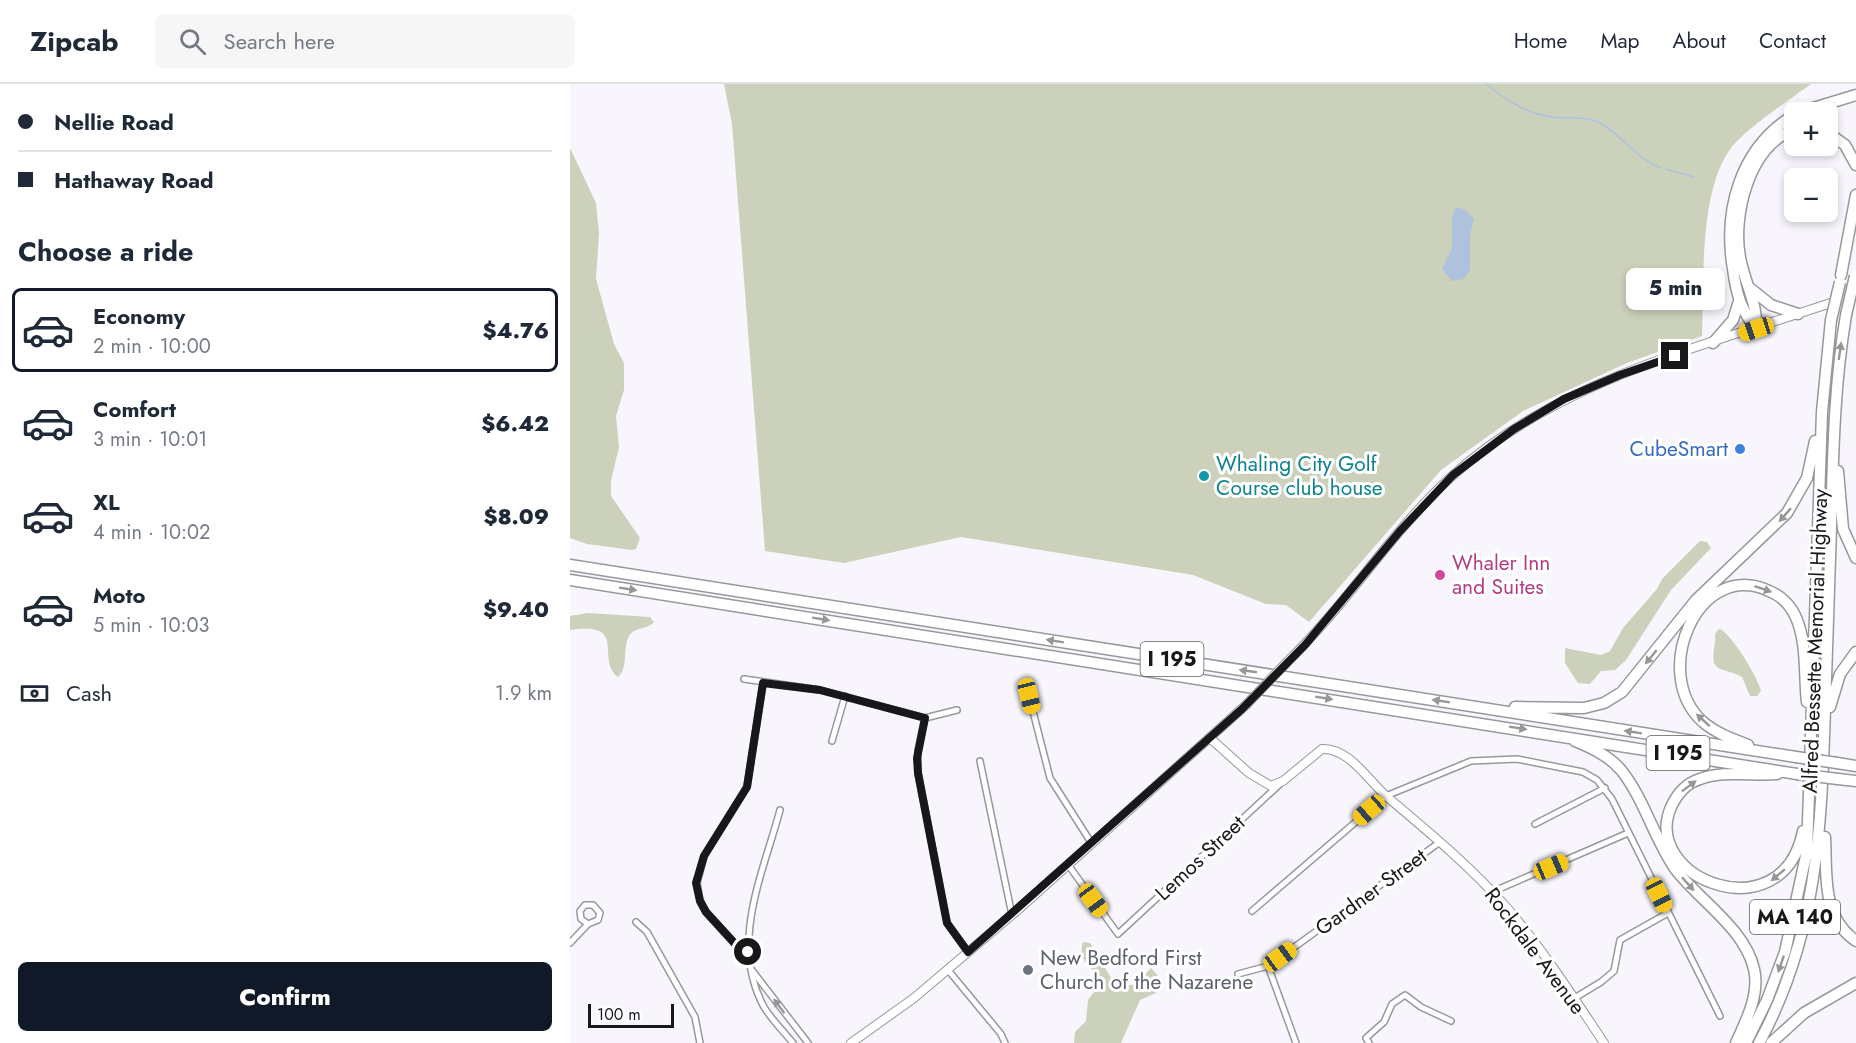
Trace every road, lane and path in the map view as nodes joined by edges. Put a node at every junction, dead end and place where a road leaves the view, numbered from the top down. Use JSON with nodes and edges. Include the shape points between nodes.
{"nodes":[{"id":1,"x":1856,"y":95,"type":"edge"},
{"id":2,"x":1833,"y":102,"type":"edge"},
{"id":3,"x":1784,"y":122,"type":"edge"},
{"id":4,"x":1784,"y":135,"type":"edge"},
{"id":5,"x":1838,"y":140,"type":"edge"},
{"id":6,"x":1856,"y":165,"type":"edge"},
{"id":7,"x":1856,"y":195,"type":"edge"},
{"id":8,"x":1856,"y":232,"type":"edge"},
{"id":9,"x":1856,"y":275,"type":"edge"},
{"id":10,"x":1840,"y":278,"type":"junction"},
{"id":11,"x":1749,"y":286,"type":"junction"},
{"id":12,"x":1856,"y":295,"type":"edge"},
{"id":13,"x":1739,"y":300,"type":"junction"},
{"id":14,"x":1798,"y":314,"type":"junction"},
{"id":15,"x":1756,"y":329,"type":"junction"},
{"id":16,"x":1713,"y":343,"type":"junction"},
{"id":17,"x":1824,"y":381,"type":"junction"},
{"id":18,"x":1836,"y":392,"type":"junction"},
{"id":19,"x":1856,"y":558,"type":"edge"},
{"id":20,"x":570,"y":565,"type":"edge"},
{"id":21,"x":570,"y":580,"type":"edge"},
{"id":22,"x":1856,"y":652,"type":"edge"},
{"id":23,"x":744,"y":679,"type":"dead end"},
{"id":24,"x":763,"y":683,"type":"junction"},
{"id":25,"x":845,"y":696,"type":"junction"},
{"id":26,"x":1029,"y":696,"type":"dead end"},
{"id":27,"x":1474,"y":706,"type":"junction"},
{"id":28,"x":957,"y":711,"type":"dead end"},
{"id":29,"x":925,"y":718,"type":"junction"},
{"id":30,"x":1824,"y":724,"type":"junction"},
{"id":31,"x":1811,"y":728,"type":"junction"},
{"id":32,"x":1558,"y":735,"type":"junction"},
{"id":33,"x":1211,"y":738,"type":"junction"},
{"id":34,"x":832,"y":741,"type":"dead end"},
{"id":35,"x":1774,"y":753,"type":"junction"},
{"id":36,"x":980,"y":761,"type":"dead end"},
{"id":37,"x":1856,"y":764,"type":"edge"},
{"id":38,"x":1797,"y":774,"type":"junction"},
{"id":39,"x":1283,"y":781,"type":"junction"},
{"id":40,"x":1856,"y":781,"type":"edge"},
{"id":41,"x":1810,"y":783,"type":"junction"},
{"id":42,"x":1605,"y":788,"type":"junction"},
{"id":43,"x":1386,"y":796,"type":"junction"},
{"id":44,"x":1822,"y":807,"type":"junction"},
{"id":45,"x":780,"y":810,"type":"dead end"},
{"id":46,"x":1535,"y":824,"type":"dead end"},
{"id":47,"x":1628,"y":833,"type":"junction"},
{"id":48,"x":1440,"y":842,"type":"junction"},
{"id":49,"x":1092,"y":844,"type":"junction"},
{"id":50,"x":1069,"y":866,"type":"junction"},
{"id":51,"x":1492,"y":892,"type":"junction"},
{"id":52,"x":1252,"y":910,"type":"dead end"},
{"id":53,"x":1668,"y":913,"type":"junction"},
{"id":54,"x":1012,"y":915,"type":"junction"},
{"id":55,"x":636,"y":922,"type":"dead end"},
{"id":56,"x":588,"y":924,"type":"dead end"},
{"id":57,"x":1856,"y":941,"type":"edge"},
{"id":58,"x":570,"y":943,"type":"edge"},
{"id":59,"x":968,"y":952,"type":"junction"},
{"id":60,"x":748,"y":958,"type":"junction"},
{"id":61,"x":1268,"y":966,"type":"junction"},
{"id":62,"x":750,"y":968,"type":"junction"},
{"id":63,"x":948,"y":970,"type":"junction"},
{"id":64,"x":1238,"y":974,"type":"dead end"},
{"id":65,"x":1856,"y":983,"type":"edge"},
{"id":66,"x":1573,"y":999,"type":"junction"},
{"id":67,"x":1720,"y":1016,"type":"dead end"},
{"id":68,"x":1450,"y":1021,"type":"dead end"},
{"id":69,"x":700,"y":1043,"type":"edge"},
{"id":70,"x":793,"y":1043,"type":"edge"},
{"id":71,"x":808,"y":1043,"type":"edge"},
{"id":72,"x":851,"y":1043,"type":"edge"},
{"id":73,"x":1005,"y":1043,"type":"edge"},
{"id":74,"x":1296,"y":1043,"type":"edge"},
{"id":75,"x":1369,"y":1043,"type":"edge"},
{"id":76,"x":1604,"y":1043,"type":"edge"},
{"id":77,"x":1736,"y":1043,"type":"edge"},
{"id":78,"x":1746,"y":1043,"type":"edge"},
{"id":79,"x":1759,"y":1043,"type":"edge"},
{"id":80,"x":1771,"y":1043,"type":"edge"}],
"edges":[{"from":1,"to":2,"type":"highway"},
{"from":3,"to":13,"type":"highway","via":[[1758,147],[1737,186],[1729,238]]},
{"from":4,"to":11,"type":"highway","via":[[1762,155],[1743,199],[1738,239]]},
{"from":5,"to":6,"type":"highway"},
{"from":7,"to":10,"type":"highway"},
{"from":8,"to":10,"type":"highway","name":"Alfred Bessette Memorial Highway","number":"MA 140"},
{"from":18,"to":9,"type":"highway","name":"Alfred Bessette Memorial Highway","number":"MA 140","one_way":true,"bridge":true,"via":[[1846,315]]},
{"from":10,"to":17,"type":"highway","name":"Alfred Bessette Memorial Highway","number":"MA 140","bridge":true},
{"from":11,"to":14,"type":"highway","via":[[1771,305]]},
{"from":11,"to":15,"type":"highway","via":[[1756,310]]},
{"from":12,"to":14,"type":"main road"},
{"from":13,"to":15,"type":"highway"},
{"from":13,"to":16,"type":"highway","via":[[1730,324]]},
{"from":14,"to":15,"type":"main road"},
{"from":15,"to":16,"type":"main road"},
{"from":16,"to":33,"type":"main road","bridge":true,"via":[[1573,395],[1522,423],[1486,449],[1428,499],[1312,636]]},
{"from":17,"to":27,"type":"highway","one_way":true,"via":[[1813,457],[1793,506],[1696,600],[1622,692],[1604,703],[1577,709]]},
{"from":17,"to":31,"type":"highway","name":"Alfred Bessette Memorial Highway","number":"MA 140"},
{"from":18,"to":19,"type":"highway","via":[[1841,513],[1847,542]]},
{"from":18,"to":30,"type":"highway","name":"Alfred Bessette Memorial Highway","number":"MA 140"},
{"from":27,"to":20,"type":"highway","number":"I 195","one_way":true},
{"from":21,"to":32,"type":"highway","number":"I 195","one_way":true},
{"from":22,"to":30,"type":"highway","via":[[1837,681]]},
{"from":23,"to":24,"type":"street"},
{"from":24,"to":25,"type":"street"},
{"from":24,"to":60,"type":"street","via":[[747,787],[704,856],[696,883],[706,912]]},
{"from":25,"to":29,"type":"street"},
{"from":25,"to":34,"type":"street"},
{"from":26,"to":49,"type":"street","via":[[1050,778]]},
{"from":35,"to":27,"type":"highway","number":"I 195","one_way":true},
{"from":28,"to":29,"type":"street"},
{"from":29,"to":59,"type":"street","via":[[918,773],[947,923]]},
{"from":30,"to":44,"type":"highway","name":"Alfred Bessette Memorial Highway","number":"MA 140"},
{"from":35,"to":31,"type":"highway","one_way":true,"via":[[1714,730],[1695,713],[1681,688],[1678,668],[1685,635],[1698,612],[1717,594],[1733,587],[1751,586],[1775,593],[1788,605],[1802,637]]},
{"from":31,"to":41,"type":"highway","name":"Alfred Bessette Memorial Highway","number":"MA 140"},
{"from":32,"to":38,"type":"highway","number":"I 195"},
{"from":32,"to":77,"type":"highway","one_way":true,"via":[[1596,751],[1621,771],[1675,868],[1746,950],[1756,986]]},
{"from":33,"to":39,"type":"main road","via":[[1260,781],[1271,786]]},
{"from":33,"to":49,"type":"main road"},
{"from":35,"to":37,"type":"highway","number":"I 195","bridge":true},
{"from":36,"to":54,"type":"street"},
{"from":38,"to":40,"type":"highway","number":"I 195","bridge":true},
{"from":41,"to":38,"type":"highway","one_way":true,"via":[[1797,853],[1784,871],[1769,882],[1752,888],[1724,887],[1696,874],[1676,854],[1667,831],[1669,813],[1678,796],[1693,782],[1714,775]]},
{"from":39,"to":43,"type":"main road","name":"Rockdale Avenue","via":[[1316,752],[1329,749],[1349,760]]},
{"from":39,"to":50,"type":"street","name":"Lemos Street","via":[[1118,934]]},
{"from":41,"to":78,"type":"highway","name":"Alfred Bessette Memorial Highway","number":"MA 140","one_way":true,"via":[[1807,851],[1794,920],[1774,983]]},
{"from":42,"to":43,"type":"street","via":[[1583,772],[1523,760],[1493,759],[1471,761]]},
{"from":42,"to":46,"type":"street"},
{"from":42,"to":47,"type":"street"},
{"from":43,"to":48,"type":"main road","name":"Rockdale Avenue"},
{"from":43,"to":52,"type":"street"},
{"from":44,"to":57,"type":"highway","via":[[1829,903],[1841,927]]},
{"from":44,"to":79,"type":"highway","name":"Alfred Bessette Memorial Highway","number":"MA 140","via":[[1815,876],[1803,936],[1784,991]]},
{"from":45,"to":60,"type":"street","via":[[755,895]]},
{"from":47,"to":51,"type":"street"},
{"from":47,"to":53,"type":"street"},
{"from":48,"to":51,"type":"main road","name":"Rockdale Avenue"},
{"from":48,"to":61,"type":"street","name":"Gardner Street"},
{"from":49,"to":50,"type":"main road"},
{"from":50,"to":54,"type":"main road"},
{"from":51,"to":66,"type":"main road","name":"Rockdale Avenue"},
{"from":53,"to":66,"type":"street","via":[[1620,939],[1614,971]]},
{"from":53,"to":67,"type":"street"},
{"from":54,"to":59,"type":"main road"},
{"from":55,"to":69,"type":"street","via":[[647,932],[695,1017]]},
{"from":56,"to":58,"type":"street"},
{"from":59,"to":63,"type":"main road"},
{"from":60,"to":62,"type":"street"},
{"from":61,"to":64,"type":"street","name":"Gardner Street"},
{"from":61,"to":74,"type":"street"},
{"from":62,"to":70,"type":"street","via":[[764,1006]]},
{"from":71,"to":62,"type":"street","one_way":true},
{"from":63,"to":72,"type":"main road","via":[[896,1013]]},
{"from":63,"to":73,"type":"street"},
{"from":65,"to":80,"type":"highway","via":[[1804,1013]]},
{"from":66,"to":76,"type":"main road","name":"Rockdale Avenue"},
{"from":68,"to":75,"type":"street","via":[[1405,995],[1392,1004],[1384,1022],[1366,1038]]}]}
